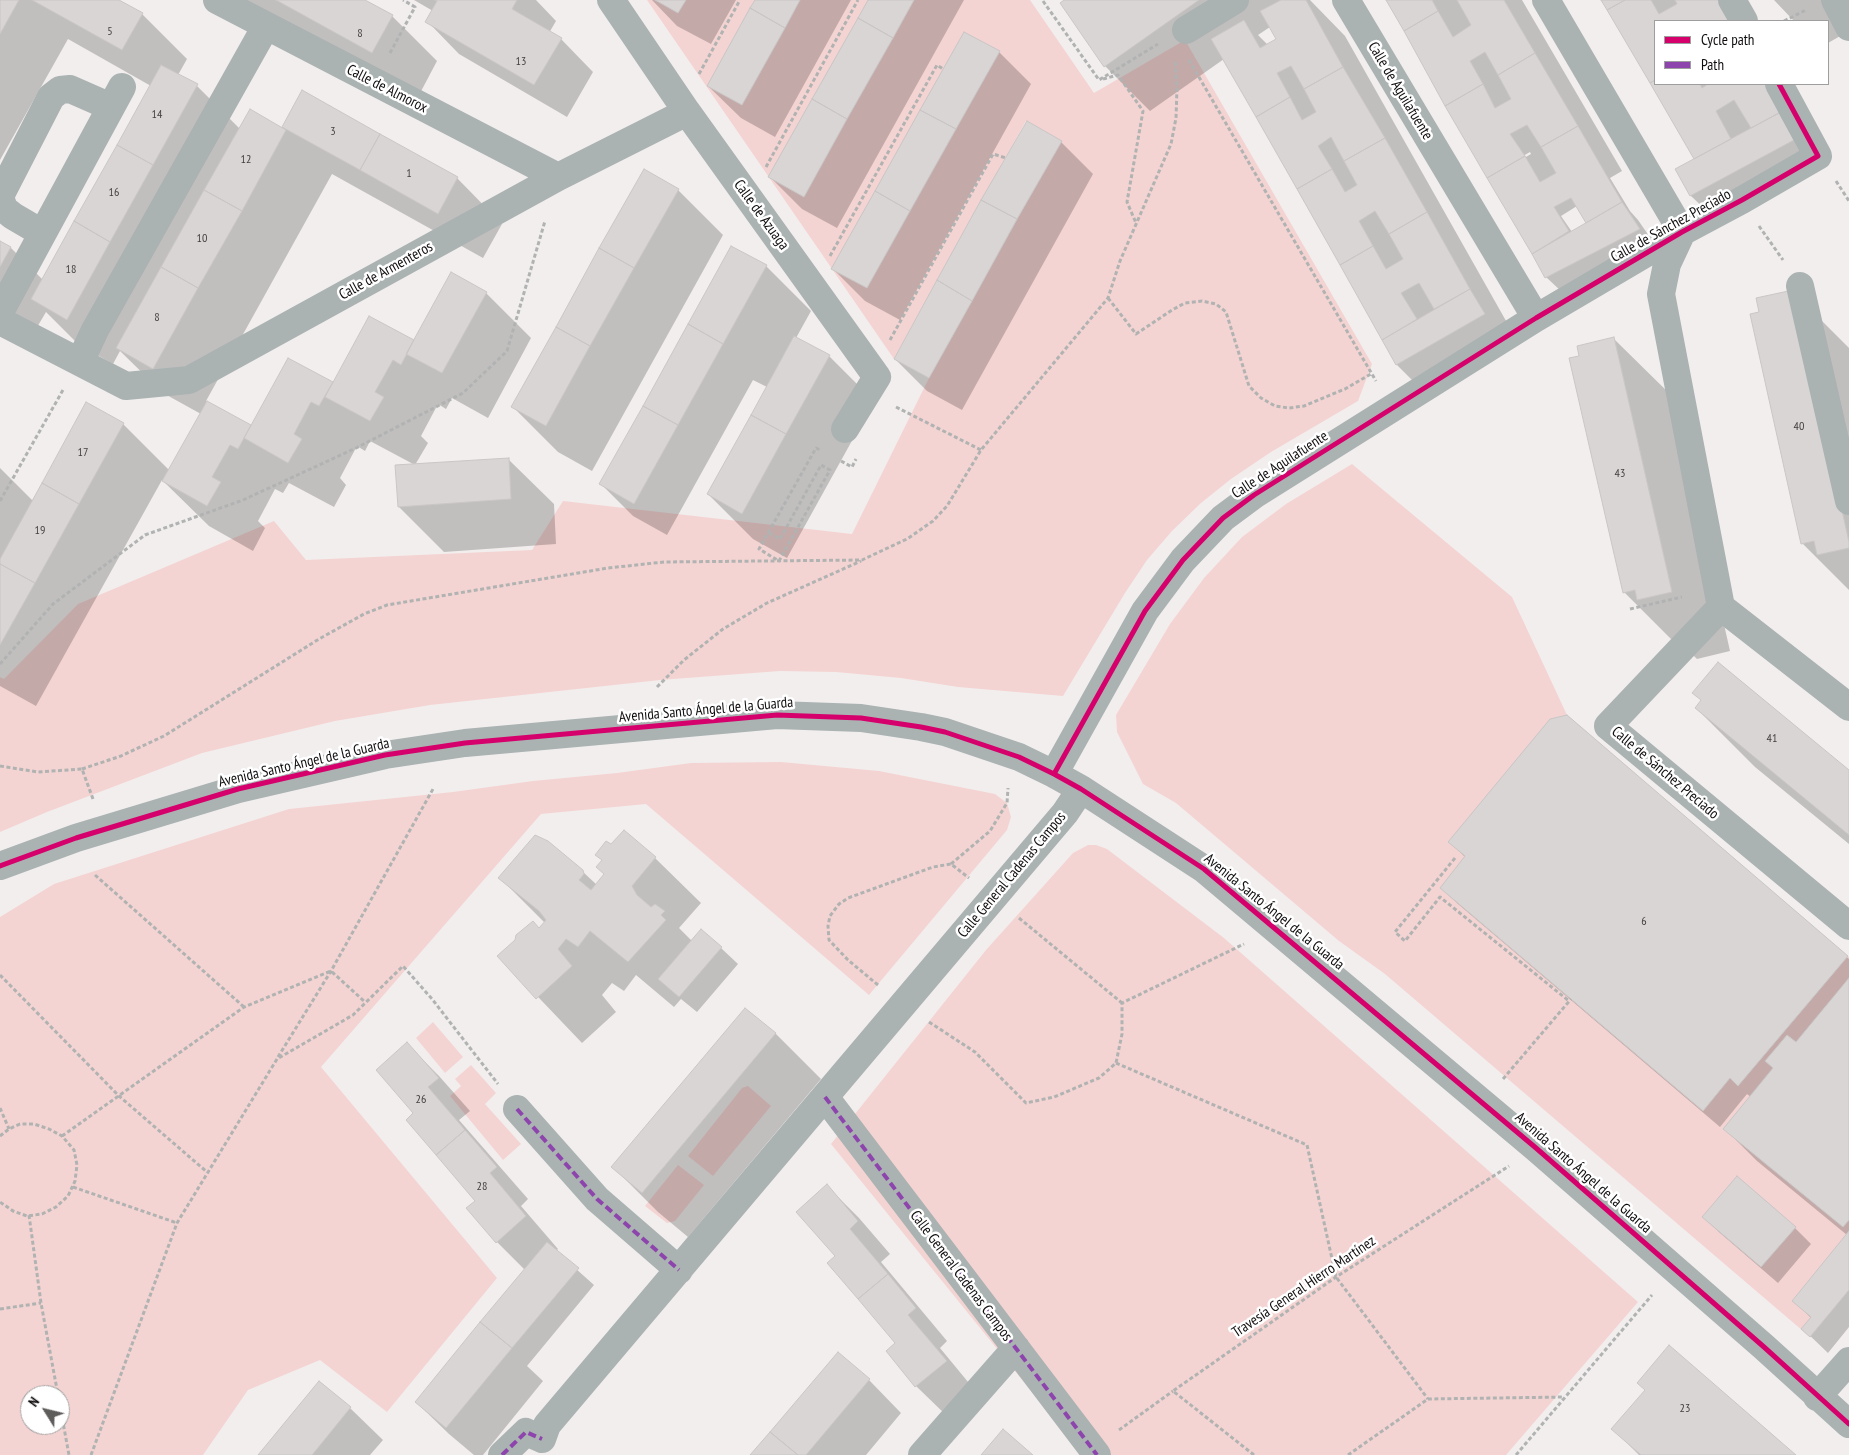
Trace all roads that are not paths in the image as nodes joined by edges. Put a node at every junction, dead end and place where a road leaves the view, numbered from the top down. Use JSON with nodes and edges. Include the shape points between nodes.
{"nodes":[{"id":1,"x":216,"y":0,"type":"edge"},
{"id":2,"x":611,"y":0,"type":"edge"},
{"id":3,"x":1235,"y":0,"type":"edge"},
{"id":4,"x":1346,"y":0,"type":"edge"},
{"id":5,"x":1546,"y":0,"type":"edge"},
{"id":6,"x":1732,"y":0,"type":"edge"},
{"id":7,"x":1823,"y":4,"type":"edge"},
{"id":8,"x":1743,"y":20,"type":"edge"},
{"id":9,"x":266,"y":26,"type":"junction"},
{"id":10,"x":1849,"y":27,"type":"edge"},
{"id":11,"x":1180,"y":32,"type":"road end"},
{"id":12,"x":1780,"y":85,"type":"edge"},
{"id":13,"x":684,"y":109,"type":"junction"},
{"id":14,"x":558,"y":177,"type":"junction"},
{"id":15,"x":0,"y":197,"type":"edge"},
{"id":16,"x":1682,"y":232,"type":"junction"},
{"id":17,"x":42,"y":233,"type":"junction"},
{"id":18,"x":1800,"y":286,"type":"road end"},
{"id":19,"x":0,"y":312,"type":"edge"},
{"id":20,"x":1536,"y":318,"type":"junction"},
{"id":21,"x":0,"y":321,"type":"edge"},
{"id":22,"x":80,"y":362,"type":"junction"},
{"id":23,"x":853,"y":440,"type":"road end"},
{"id":24,"x":1849,"y":501,"type":"edge"},
{"id":25,"x":1721,"y":607,"type":"junction"},
{"id":26,"x":1849,"y":706,"type":"edge"},
{"id":27,"x":1054,"y":774,"type":"junction"},
{"id":28,"x":1081,"y":789,"type":"junction"},
{"id":29,"x":0,"y":866,"type":"edge"},
{"id":30,"x":1849,"y":926,"type":"edge"},
{"id":31,"x":825,"y":1097,"type":"junction"},
{"id":32,"x":517,"y":1109,"type":"road end"},
{"id":33,"x":679,"y":1270,"type":"junction"},
{"id":34,"x":1016,"y":1348,"type":"junction"},
{"id":35,"x":1849,"y":1361,"type":"edge"},
{"id":36,"x":1817,"y":1397,"type":"junction"},
{"id":37,"x":1849,"y":1424,"type":"edge"},
{"id":38,"x":545,"y":1447,"type":"edge"},
{"id":39,"x":1095,"y":1452,"type":"edge"},
{"id":40,"x":502,"y":1455,"type":"edge"},
{"id":41,"x":922,"y":1455,"type":"edge"}],
"edges":[{"from":1,"to":9,"type":"street","name":"Calle de Almorox"},
{"from":2,"to":13,"type":"street","name":"Calle de Azuaga"},
{"from":3,"to":11,"type":"street"},
{"from":4,"to":20,"type":"street","name":"Calle de Aguilafuente"},
{"from":5,"to":16,"type":"street","name":"Calle de Sánchez Preciado"},
{"from":6,"to":8,"type":"street"},
{"from":7,"to":10,"type":"street"},
{"from":9,"to":14,"type":"street","name":"Calle de Almorox"},
{"from":9,"to":22,"type":"street"},
{"from":12,"to":16,"type":"street","name":"Calle de Sánchez Preciado","via":[[1818,156]]},
{"from":13,"to":14,"type":"street","name":"Calle de Armenteros"},
{"from":13,"to":23,"type":"street","name":"Calle de Azuaga","via":[[813,287],[871,382]]},
{"from":14,"to":22,"type":"street","name":"Calle de Armenteros","via":[[189,380],[126,386]]},
{"from":15,"to":17,"type":"street","via":[[4,209],[12,216]]},
{"from":15,"to":17,"type":"street","via":[[51,97],[60,90],[70,89],[117,97]]},
{"from":16,"to":20,"type":"street","name":"Calle de Sánchez Preciado"},
{"from":16,"to":25,"type":"street","name":"Calle de Sánchez Preciado","via":[[1667,264],[1661,294]]},
{"from":17,"to":19,"type":"street"},
{"from":18,"to":24,"type":"street"},
{"from":20,"to":27,"type":"street","name":"Calle de Aguilafuente","via":[[1254,495],[1223,518],[1182,560],[1145,611]]},
{"from":21,"to":22,"type":"street","name":"Calle de Armenteros"},
{"from":25,"to":26,"type":"street"},
{"from":25,"to":30,"type":"street","name":"Calle de Sánchez Preciado","via":[[1608,726]]},
{"from":27,"to":28,"type":"street","name":"Avenida Santo Ángel de la Guarda"},
{"from":27,"to":29,"type":"street","name":"Avenida Santo Ángel de la Guarda","via":[[998,749],[921,727],[861,718],[777,714],[465,744],[385,755],[238,790],[76,838]]},
{"from":28,"to":31,"type":"street","name":"Calle General Cadenas Campos","via":[[1065,813]]},
{"from":28,"to":36,"type":"street","name":"Avenida Santo Ángel de la Guarda","via":[[1204,869],[1276,928],[1536,1148]]},
{"from":31,"to":33,"type":"street","name":"Calle General Cadenas Campos"},
{"from":31,"to":34,"type":"street","name":"Calle General Cadenas Campos"},
{"from":32,"to":33,"type":"street","via":[[597,1199]]},
{"from":33,"to":38,"type":"street","name":"Calle General Cadenas Campos","via":[[547,1424]]},
{"from":34,"to":39,"type":"street","name":"Calle General Cadenas Campos"},
{"from":34,"to":41,"type":"street"},
{"from":35,"to":36,"type":"street"},
{"from":36,"to":37,"type":"street","name":"Avenida Santo Ángel de la Guarda"},
{"from":38,"to":40,"type":"street","name":"Calle General Cadenas Campos","via":[[526,1432]]}]}
